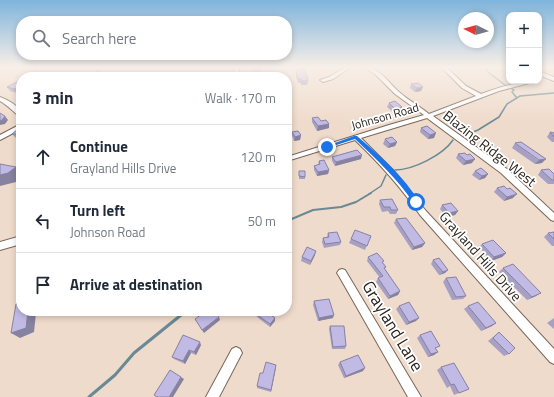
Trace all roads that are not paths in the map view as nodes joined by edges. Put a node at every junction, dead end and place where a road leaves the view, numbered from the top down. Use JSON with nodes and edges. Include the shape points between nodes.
{"nodes":[{"id":1,"x":388,"y":86,"type":"edge"},
{"id":2,"x":462,"y":86,"type":"edge"},
{"id":3,"x":515,"y":86,"type":"edge"},
{"id":4,"x":480,"y":96,"type":"junction"},
{"id":5,"x":0,"y":99,"type":"edge"},
{"id":6,"x":16,"y":108,"type":"edge"},
{"id":7,"x":428,"y":116,"type":"junction"},
{"id":8,"x":16,"y":129,"type":"edge"},
{"id":9,"x":356,"y":137,"type":"junction"},
{"id":10,"x":0,"y":138,"type":"edge"},
{"id":11,"x":292,"y":157,"type":"edge"},
{"id":12,"x":554,"y":218,"type":"edge"},
{"id":13,"x":16,"y":241,"type":"edge"},
{"id":14,"x":0,"y":246,"type":"edge"},
{"id":15,"x":342,"y":273,"type":"dead end"},
{"id":16,"x":236,"y":353,"type":"dead end"},
{"id":17,"x":554,"y":358,"type":"edge"},
{"id":18,"x":212,"y":397,"type":"edge"},
{"id":19,"x":415,"y":397,"type":"edge"}],
"edges":[{"from":1,"to":7,"type":"street","name":"Blazing Ridge West"},
{"from":2,"to":4,"type":"street"},
{"from":3,"to":4,"type":"street","name":"Johnson Road"},
{"from":4,"to":7,"type":"street","name":"Johnson Road"},
{"from":5,"to":6,"type":"street"},
{"from":7,"to":9,"type":"street","name":"Johnson Road"},
{"from":7,"to":12,"type":"street","name":"Blazing Ridge West","via":[[504,171]]},
{"from":8,"to":10,"type":"street"},
{"from":9,"to":11,"type":"street","name":"Johnson Road"},
{"from":9,"to":17,"type":"street","name":"Grayland Hills Drive","via":[[385,164],[423,213]]},
{"from":13,"to":14,"type":"street"},
{"from":15,"to":19,"type":"street","name":"Grayland Lane"},
{"from":16,"to":18,"type":"street"}]}
